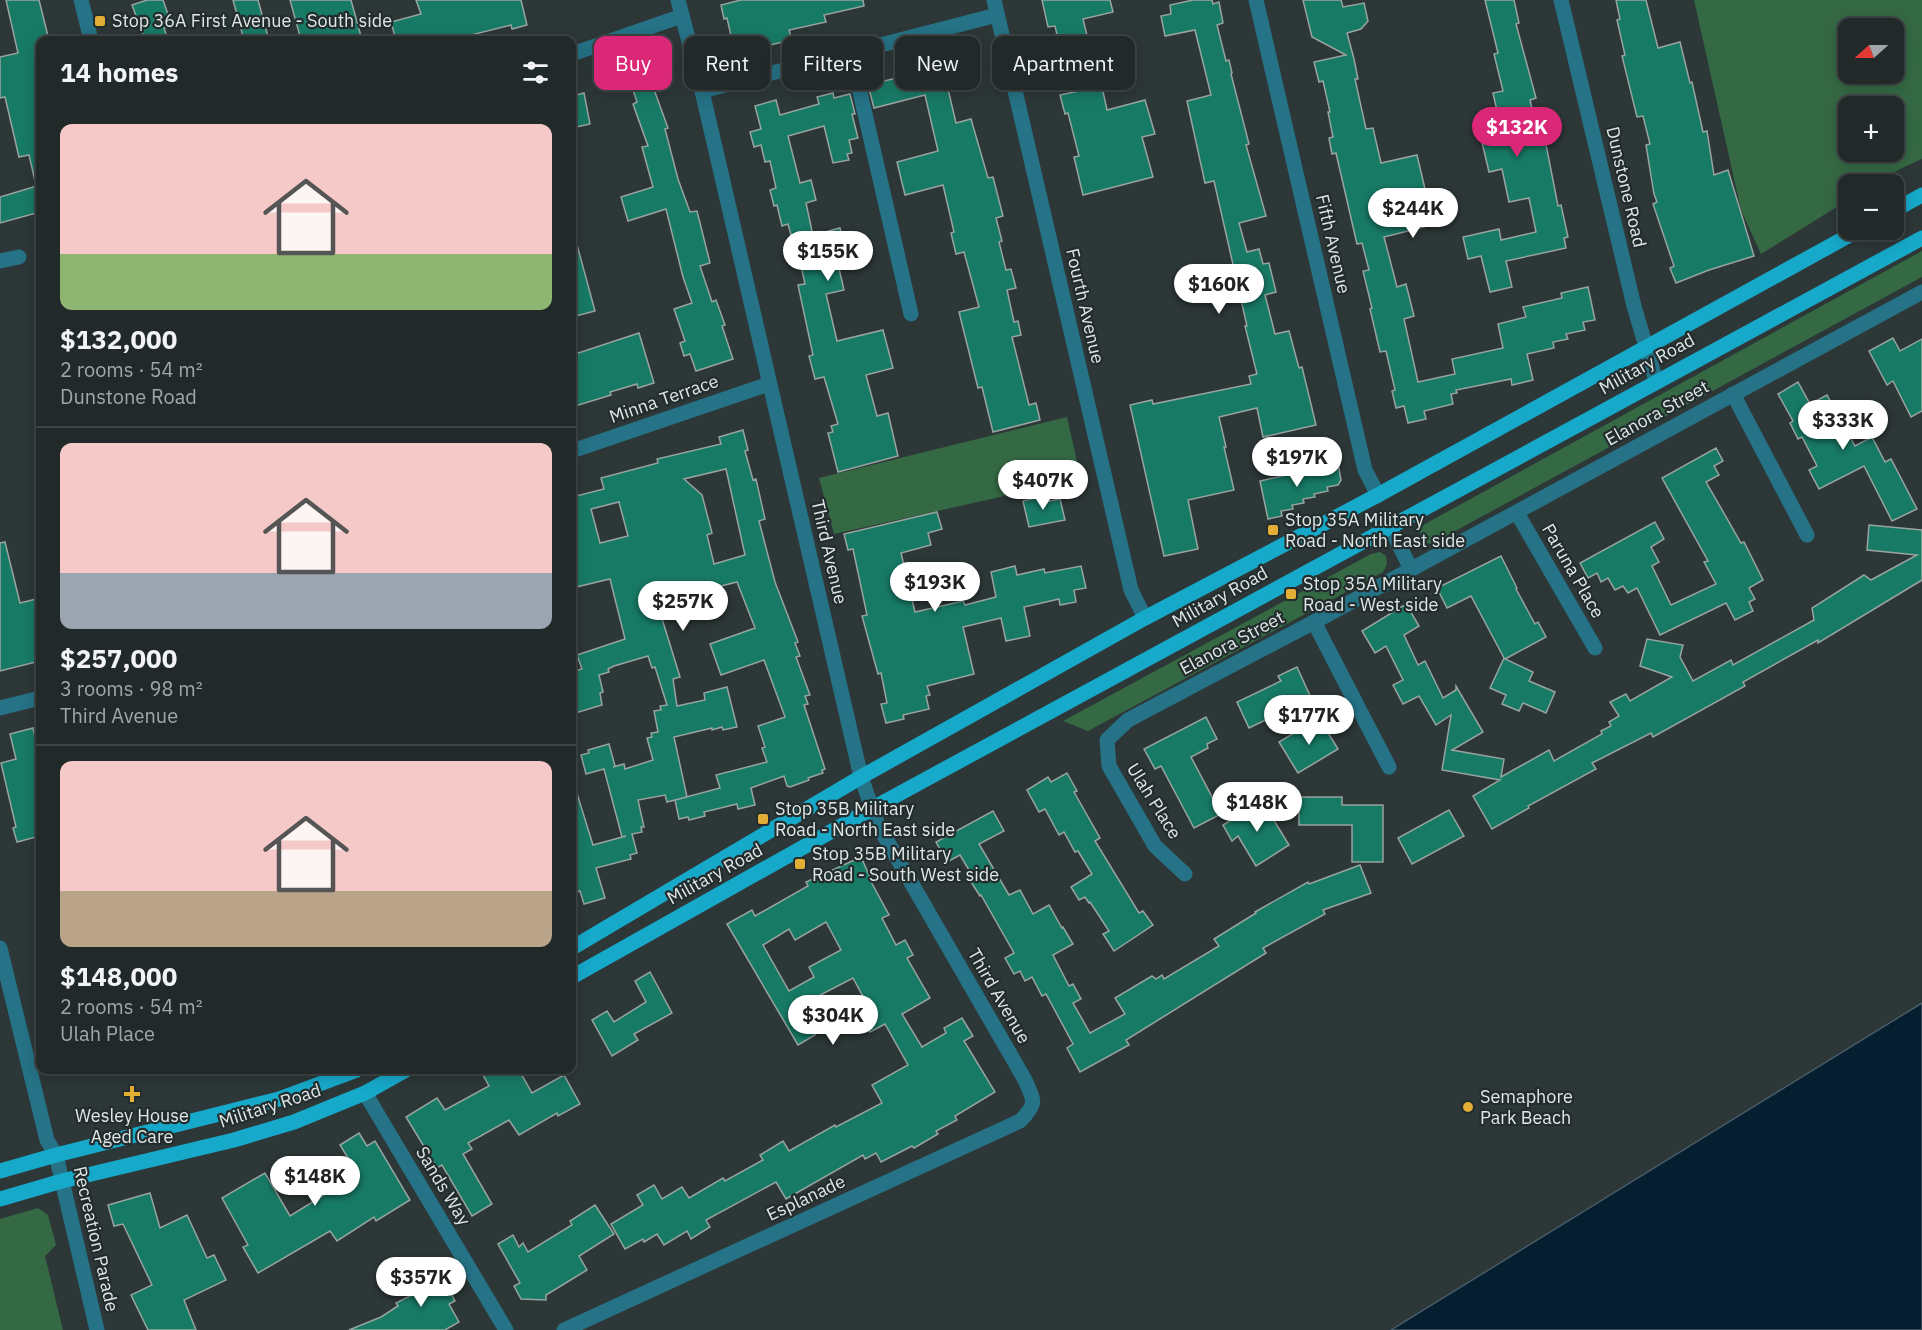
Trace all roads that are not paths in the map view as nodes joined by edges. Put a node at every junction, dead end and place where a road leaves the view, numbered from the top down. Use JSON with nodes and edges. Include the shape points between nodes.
{"nodes":[{"id":1,"x":81,"y":0,"type":"edge"},
{"id":2,"x":678,"y":0,"type":"edge"},
{"id":3,"x":1256,"y":0,"type":"edge"},
{"id":4,"x":1561,"y":0,"type":"edge"},
{"id":5,"x":996,"y":8,"type":"edge"},
{"id":6,"x":682,"y":16,"type":"junction"},
{"id":7,"x":91,"y":36,"type":"edge"},
{"id":8,"x":883,"y":43,"type":"edge"},
{"id":9,"x":576,"y":53,"type":"edge"},
{"id":10,"x":782,"y":70,"type":"edge"},
{"id":11,"x":859,"y":90,"type":"edge"},
{"id":12,"x":702,"y":91,"type":"junction"},
{"id":13,"x":1922,"y":195,"type":"edge"},
{"id":14,"x":1904,"y":205,"type":"edge"},
{"id":15,"x":1922,"y":238,"type":"edge"},
{"id":16,"x":1841,"y":240,"type":"edge"},
{"id":17,"x":20,"y":257,"type":"dead end"},
{"id":18,"x":0,"y":261,"type":"edge"},
{"id":19,"x":1922,"y":292,"type":"edge"},
{"id":20,"x":911,"y":314,"type":"dead end"},
{"id":21,"x":1646,"y":346,"type":"junction"},
{"id":22,"x":1656,"y":381,"type":"junction"},
{"id":23,"x":769,"y":384,"type":"junction"},
{"id":24,"x":1733,"y":394,"type":"junction"},
{"id":25,"x":576,"y":450,"type":"edge"},
{"id":26,"x":1378,"y":495,"type":"junction"},
{"id":27,"x":1517,"y":513,"type":"junction"},
{"id":28,"x":1390,"y":527,"type":"junction"},
{"id":29,"x":1807,"y":534,"type":"dead end"},
{"id":30,"x":1411,"y":569,"type":"junction"},
{"id":31,"x":1145,"y":618,"type":"junction"},
{"id":32,"x":1314,"y":622,"type":"junction"},
{"id":33,"x":1595,"y":648,"type":"dead end"},
{"id":34,"x":36,"y":699,"type":"edge"},
{"id":35,"x":0,"y":708,"type":"edge"},
{"id":36,"x":1107,"y":740,"type":"joint"},
{"id":37,"x":1389,"y":767,"type":"dead end"},
{"id":38,"x":861,"y":777,"type":"junction"},
{"id":39,"x":873,"y":808,"type":"junction"},
{"id":40,"x":1185,"y":874,"type":"dead end"},
{"id":41,"x":576,"y":946,"type":"edge"},
{"id":42,"x":0,"y":948,"type":"edge"},
{"id":43,"x":576,"y":975,"type":"edge"},
{"id":44,"x":343,"y":1074,"type":"edge"},
{"id":45,"x":355,"y":1074,"type":"edge"},
{"id":46,"x":399,"y":1074,"type":"edge"},
{"id":47,"x":1025,"y":1080,"type":"joint"},
{"id":48,"x":365,"y":1093,"type":"junction"},
{"id":49,"x":56,"y":1155,"type":"junction"},
{"id":50,"x":0,"y":1171,"type":"edge"},
{"id":51,"x":62,"y":1181,"type":"junction"},
{"id":52,"x":0,"y":1198,"type":"edge"},
{"id":53,"x":97,"y":1330,"type":"edge"},
{"id":54,"x":506,"y":1330,"type":"edge"},
{"id":55,"x":564,"y":1330,"type":"edge"}],
"edges":[{"from":1,"to":7,"type":"street"},
{"from":2,"to":6,"type":"street","name":"Third Avenue"},
{"from":3,"to":26,"type":"street","name":"Fifth Avenue","via":[[1365,470]]},
{"from":4,"to":21,"type":"street","name":"Dunstone Road"},
{"from":5,"to":8,"type":"street"},
{"from":5,"to":31,"type":"street","name":"Fourth Avenue","via":[[1131,590]]},
{"from":6,"to":9,"type":"street"},
{"from":6,"to":12,"type":"street","name":"Third Avenue"},
{"from":10,"to":12,"type":"street"},
{"from":11,"to":20,"type":"street"},
{"from":12,"to":23,"type":"street","name":"Third Avenue"},
{"from":13,"to":14,"type":"main road"},
{"from":15,"to":22,"type":"main road","name":"Military Road"},
{"from":16,"to":21,"type":"main road","name":"Military Road"},
{"from":17,"to":18,"type":"street"},
{"from":19,"to":24,"type":"street","name":"Elanora Street"},
{"from":21,"to":22,"type":"street","name":"Dunstone Road"},
{"from":21,"to":26,"type":"main road","name":"Military Road"},
{"from":22,"to":28,"type":"main road","name":"Military Road"},
{"from":23,"to":25,"type":"street","name":"Minna Terrace"},
{"from":23,"to":38,"type":"street","name":"Third Avenue"},
{"from":24,"to":27,"type":"street","name":"Elanora Street"},
{"from":24,"to":29,"type":"street"},
{"from":26,"to":31,"type":"main road","name":"Military Road"},
{"from":27,"to":30,"type":"street","name":"Elanora Street"},
{"from":27,"to":33,"type":"street","name":"Paruna Place"},
{"from":28,"to":30,"type":"street"},
{"from":28,"to":39,"type":"main road","name":"Military Road"},
{"from":30,"to":32,"type":"street","name":"Elanora Street"},
{"from":31,"to":38,"type":"main road","name":"Military Road"},
{"from":32,"to":36,"type":"street","name":"Elanora Street","via":[[1128,720]]},
{"from":32,"to":37,"type":"street"},
{"from":34,"to":35,"type":"street"},
{"from":36,"to":40,"type":"street","name":"Ulah Place","via":[[1109,766],[1155,846]]},
{"from":38,"to":39,"type":"street","name":"Third Avenue"},
{"from":38,"to":41,"type":"main road","name":"Military Road"},
{"from":39,"to":43,"type":"main road","name":"Military Road"},
{"from":39,"to":47,"type":"street","name":"Third Avenue","via":[[879,825]]},
{"from":42,"to":49,"type":"street","name":"Recreation Parade","via":[[47,1140]]},
{"from":44,"to":49,"type":"main road","name":"Military Road","via":[[279,1099]]},
{"from":45,"to":48,"type":"main road"},
{"from":46,"to":48,"type":"main road","name":"Military Road"},
{"from":47,"to":55,"type":"street","name":"Esplanade","via":[[1034,1099],[1031,1110],[1020,1121]]},
{"from":48,"to":51,"type":"main road","name":"Military Road","via":[[234,1140]]},
{"from":48,"to":54,"type":"street","name":"Sands Way"},
{"from":49,"to":50,"type":"main road","name":"Military Road"},
{"from":49,"to":51,"type":"street","name":"Recreation Parade"},
{"from":51,"to":52,"type":"main road","name":"Military Road"},
{"from":51,"to":53,"type":"street","name":"Recreation Parade"}]}
